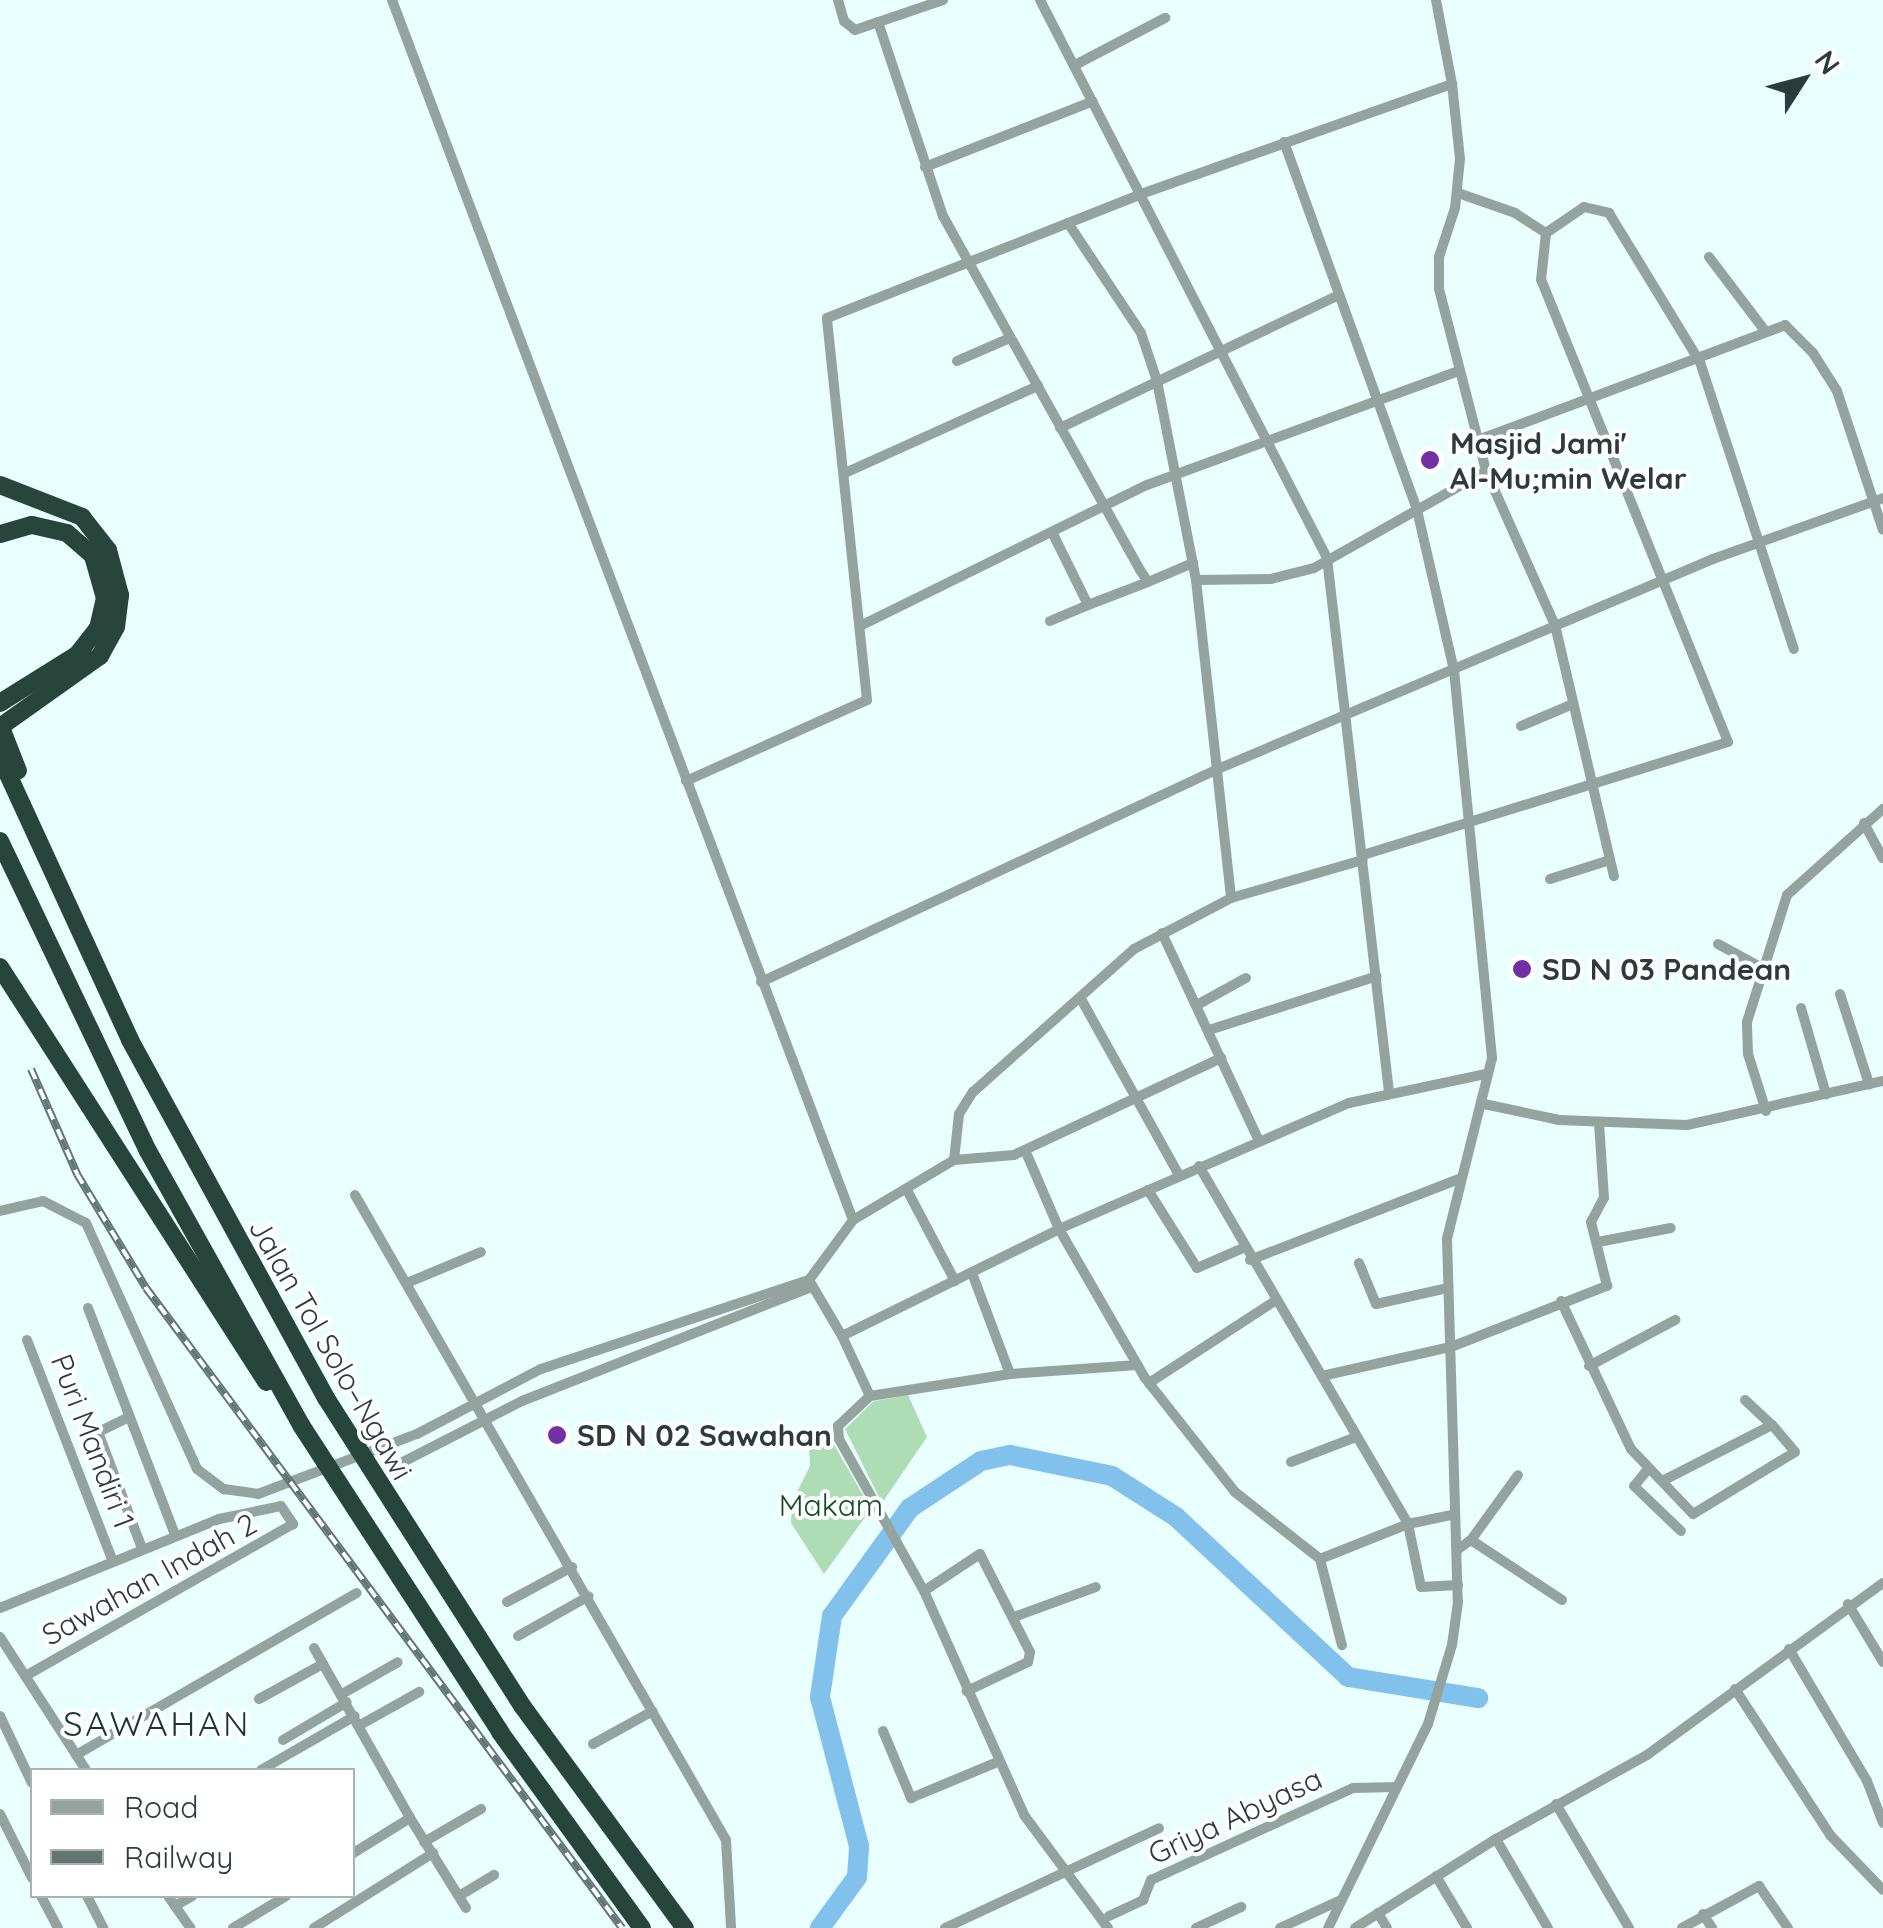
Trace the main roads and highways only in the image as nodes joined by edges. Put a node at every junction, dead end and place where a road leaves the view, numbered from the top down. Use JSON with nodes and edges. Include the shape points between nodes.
{"nodes":[{"id":1,"x":0,"y":485,"type":"edge"},
{"id":2,"x":0,"y":534,"type":"edge"},
{"id":3,"x":0,"y":702,"type":"edge"},
{"id":4,"x":0,"y":726,"type":"edge"},
{"id":5,"x":0,"y":757,"type":"edge"},
{"id":6,"x":0,"y":841,"type":"edge"},
{"id":7,"x":65,"y":907,"type":"junction"},
{"id":8,"x":0,"y":968,"type":"edge"},
{"id":9,"x":301,"y":1425,"type":"junction"},
{"id":10,"x":642,"y":1928,"type":"edge"},
{"id":11,"x":685,"y":1928,"type":"edge"}],
"edges":[{"from":1,"to":4,"type":"highway","via":[[82,517],[108,550],[117,577],[116,627],[100,656]]},
{"from":2,"to":3,"type":"highway","via":[[32,526],[67,533],[85,546],[102,578],[103,615],[89,643]]},
{"from":4,"to":7,"type":"highway","via":[[65,890]]},
{"from":5,"to":7,"type":"highway","name":"Jalan Tol Solo–Ngawi"},
{"from":6,"to":9,"type":"highway","name":"Jalan Tol Solo–Ngawi","via":[[148,1151]]},
{"from":7,"to":11,"type":"highway","name":"Jalan Tol Solo–Ngawi","via":[[210,1196],[326,1398],[503,1678]]},
{"from":8,"to":9,"type":"highway","via":[[249,1360]]},
{"from":9,"to":10,"type":"highway","name":"Jalan Tol Solo–Ngawi","via":[[500,1732]]}]}
